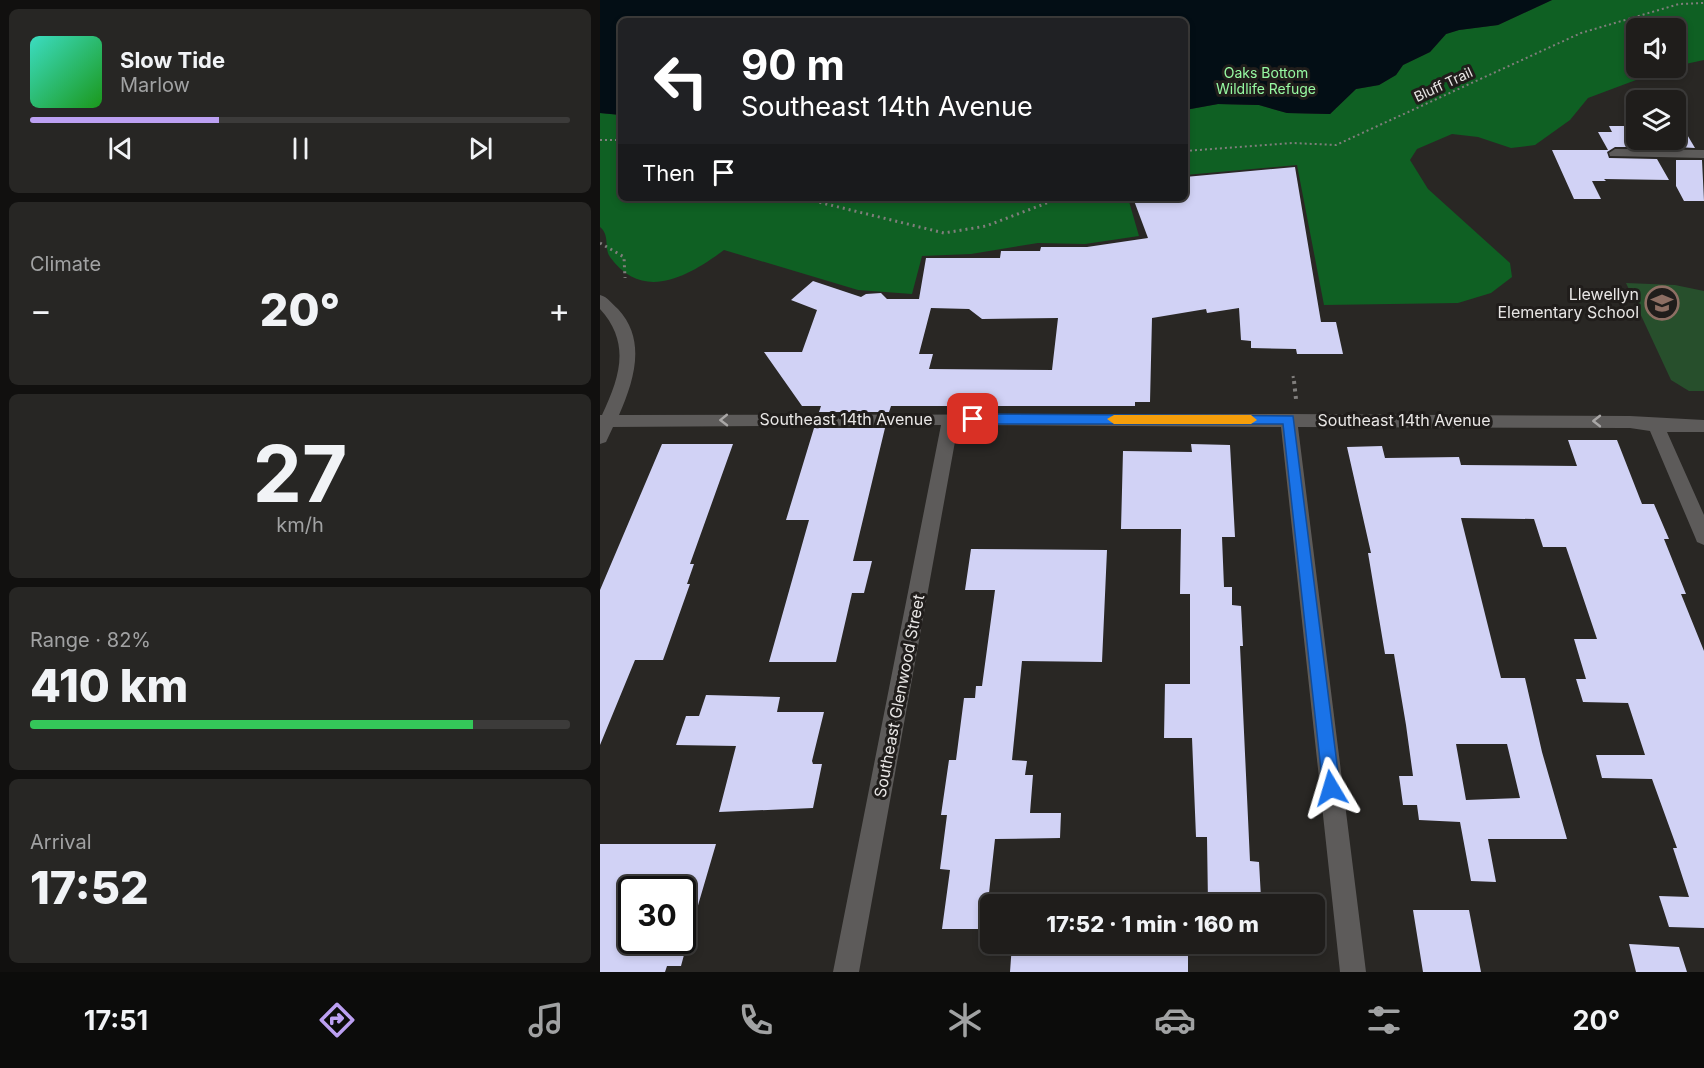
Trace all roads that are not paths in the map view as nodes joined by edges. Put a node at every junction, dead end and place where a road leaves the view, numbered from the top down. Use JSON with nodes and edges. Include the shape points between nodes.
{"nodes":[{"id":1,"x":1615,"y":153,"type":"dead end"},
{"id":2,"x":1704,"y":154,"type":"edge"},
{"id":3,"x":600,"y":300,"type":"edge"},
{"id":4,"x":951,"y":419,"type":"junction"},
{"id":5,"x":1289,"y":420,"type":"junction"},
{"id":6,"x":1656,"y":425,"type":"junction"},
{"id":7,"x":602,"y":426,"type":"edge"},
{"id":8,"x":1704,"y":426,"type":"edge"},
{"id":9,"x":1704,"y":537,"type":"edge"},
{"id":10,"x":846,"y":972,"type":"edge"},
{"id":11,"x":1353,"y":972,"type":"edge"}],
"edges":[{"from":1,"to":2,"type":"street"},
{"from":3,"to":7,"type":"street","via":[[620,322],[628,350],[623,392]]},
{"from":4,"to":5,"type":"street","name":"Southeast 14th Avenue"},
{"from":4,"to":7,"type":"street","name":"Southeast 14th Avenue","one_way":true},
{"from":4,"to":10,"type":"street","name":"Southeast Glenwood Street"},
{"from":6,"to":5,"type":"street","name":"Southeast 14th Avenue","one_way":true},
{"from":5,"to":11,"type":"street"},
{"from":6,"to":8,"type":"street","name":"Southeast 14th Avenue"},
{"from":6,"to":9,"type":"street"}]}
